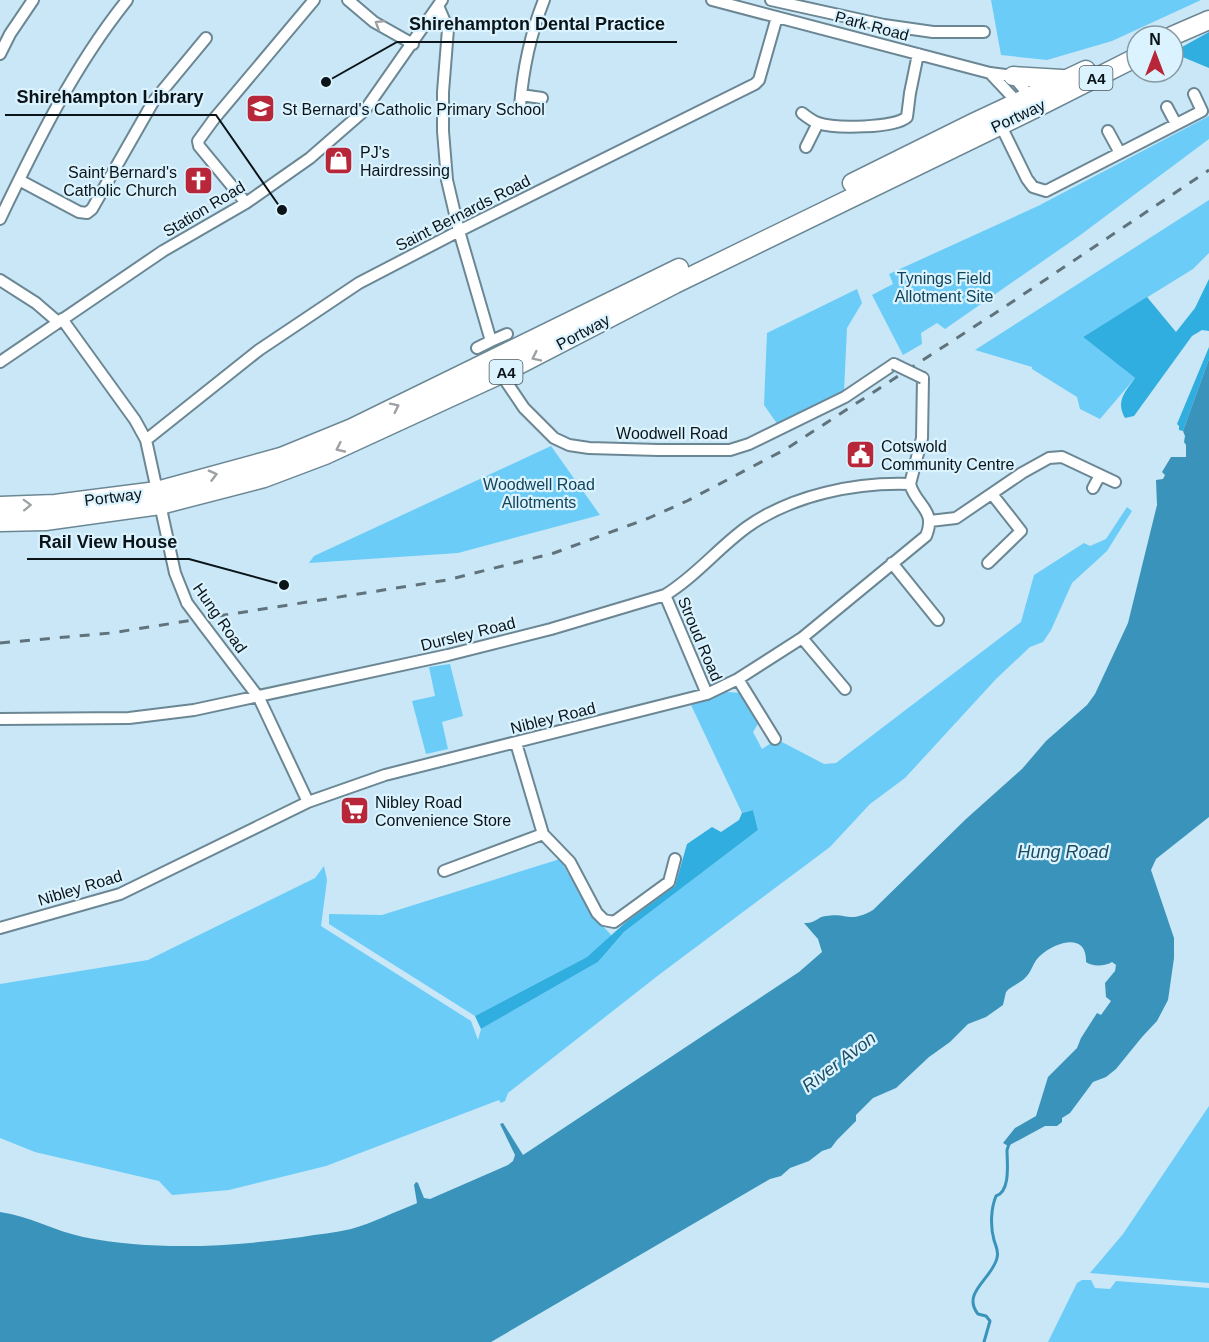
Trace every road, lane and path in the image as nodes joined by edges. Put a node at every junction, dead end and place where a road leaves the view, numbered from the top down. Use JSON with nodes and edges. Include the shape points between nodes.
{"nodes":[{"id":1,"x":33,"y":0,"type":"edge"},
{"id":2,"x":127,"y":0,"type":"edge"},
{"id":3,"x":314,"y":0,"type":"edge"},
{"id":4,"x":348,"y":0,"type":"edge"},
{"id":5,"x":544,"y":0,"type":"edge"},
{"id":6,"x":712,"y":0,"type":"edge"},
{"id":7,"x":771,"y":0,"type":"edge"},
{"id":8,"x":441,"y":4,"type":"edge"},
{"id":9,"x":777,"y":17,"type":"junction"},
{"id":10,"x":1209,"y":20,"type":"edge"},
{"id":11,"x":1185,"y":30,"type":"edge"},
{"id":12,"x":984,"y":32,"type":"dead end"},
{"id":13,"x":206,"y":38,"type":"dead end"},
{"id":14,"x":413,"y":44,"type":"junction"},
{"id":15,"x":1125,"y":52,"type":"edge"},
{"id":16,"x":0,"y":54,"type":"edge"},
{"id":17,"x":918,"y":54,"type":"junction"},
{"id":18,"x":1125,"y":62,"type":"edge"},
{"id":19,"x":990,"y":72,"type":"junction"},
{"id":20,"x":1013,"y":76,"type":"junction"},
{"id":21,"x":1066,"y":79,"type":"junction"},
{"id":22,"x":1194,"y":94,"type":"dead end"},
{"id":23,"x":542,"y":98,"type":"dead end"},
{"id":24,"x":1028,"y":104,"type":"junction"},
{"id":25,"x":1167,"y":107,"type":"dead end"},
{"id":26,"x":802,"y":114,"type":"dead end"},
{"id":27,"x":997,"y":119,"type":"junction"},
{"id":28,"x":818,"y":123,"type":"junction"},
{"id":29,"x":1176,"y":124,"type":"junction"},
{"id":30,"x":1108,"y":131,"type":"dead end"},
{"id":31,"x":806,"y":147,"type":"dead end"},
{"id":32,"x":1120,"y":153,"type":"junction"},
{"id":33,"x":19,"y":180,"type":"junction"},
{"id":34,"x":246,"y":203,"type":"junction"},
{"id":35,"x":0,"y":219,"type":"edge"},
{"id":36,"x":459,"y":231,"type":"junction"},
{"id":37,"x":0,"y":280,"type":"edge"},
{"id":38,"x":60,"y":321,"type":"junction"},
{"id":39,"x":507,"y":334,"type":"dead end"},
{"id":40,"x":491,"y":341,"type":"junction"},
{"id":41,"x":477,"y":348,"type":"dead end"},
{"id":42,"x":0,"y":362,"type":"edge"},
{"id":43,"x":501,"y":374,"type":"junction"},
{"id":44,"x":146,"y":440,"type":"junction"},
{"id":45,"x":1100,"y":475,"type":"junction"},
{"id":46,"x":1115,"y":482,"type":"dead end"},
{"id":47,"x":910,"y":484,"type":"junction"},
{"id":48,"x":1093,"y":488,"type":"dead end"},
{"id":49,"x":992,"y":494,"type":"junction"},
{"id":50,"x":158,"y":498,"type":"junction"},
{"id":51,"x":0,"y":506,"type":"edge"},
{"id":52,"x":930,"y":521,"type":"junction"},
{"id":53,"x":0,"y":522,"type":"edge"},
{"id":54,"x":892,"y":563,"type":"junction"},
{"id":55,"x":988,"y":563,"type":"dead end"},
{"id":56,"x":665,"y":595,"type":"junction"},
{"id":57,"x":938,"y":620,"type":"dead end"},
{"id":58,"x":802,"y":638,"type":"junction"},
{"id":59,"x":738,"y":679,"type":"junction"},
{"id":60,"x":845,"y":689,"type":"dead end"},
{"id":61,"x":707,"y":694,"type":"junction"},
{"id":62,"x":259,"y":698,"type":"junction"},
{"id":63,"x":0,"y":719,"type":"edge"},
{"id":64,"x":775,"y":739,"type":"dead end"},
{"id":65,"x":516,"y":743,"type":"junction"},
{"id":66,"x":308,"y":802,"type":"junction"},
{"id":67,"x":543,"y":834,"type":"junction"},
{"id":68,"x":675,"y":859,"type":"dead end"},
{"id":69,"x":444,"y":872,"type":"dead end"},
{"id":70,"x":0,"y":928,"type":"edge"}],
"edges":[{"from":1,"to":16,"type":"street"},
{"from":2,"to":33,"type":"street","via":[[93,46]]},
{"from":3,"to":34,"type":"street","via":[[198,141]]},
{"from":14,"to":4,"type":"street","one_way":true,"via":[[374,22]]},
{"from":5,"to":23,"type":"street","via":[[527,53],[520,101]]},
{"from":6,"to":9,"type":"street","name":"Park Road"},
{"from":7,"to":12,"type":"street","name":"Park Road","via":[[884,25],[933,32]]},
{"from":8,"to":14,"type":"street","name":"Station Road"},
{"from":8,"to":36,"type":"street","via":[[448,29],[443,131],[447,180]]},
{"from":9,"to":17,"type":"street","name":"Park Road"},
{"from":9,"to":36,"type":"street","name":"Saint Bernards Road","via":[[755,84]]},
{"from":10,"to":11,"type":"highway"},
{"from":13,"to":33,"type":"street","via":[[153,102],[87,213]]},
{"from":14,"to":34,"type":"street","name":"Station Road","via":[[365,110],[310,158]]},
{"from":15,"to":21,"type":"highway","name":"Portway","number":"A4"},
{"from":17,"to":19,"type":"street","name":"Park Road"},
{"from":17,"to":28,"type":"street","via":[[905,120],[851,127]]},
{"from":18,"to":24,"type":"highway","name":"Portway","number":"A4"},
{"from":19,"to":20,"type":"street","name":"Park Road"},
{"from":19,"to":24,"type":"street"},
{"from":20,"to":21,"type":"highway"},
{"from":20,"to":24,"type":"street"},
{"from":21,"to":24,"type":"highway","name":"Portway","number":"A4"},
{"from":22,"to":29,"type":"street","via":[[1202,111]]},
{"from":24,"to":27,"type":"highway","name":"Portway","number":"A4"},
{"from":25,"to":29,"type":"street"},
{"from":26,"to":28,"type":"street"},
{"from":27,"to":32,"type":"street","via":[[1027,179],[1040,190],[1046,191]]},
{"from":27,"to":43,"type":"highway","name":"Portway","number":"A4","one_way":true},
{"from":50,"to":27,"type":"highway","name":"Portway","number":"A4","one_way":true,"via":[[281,457],[352,428]]},
{"from":28,"to":31,"type":"street"},
{"from":29,"to":32,"type":"street"},
{"from":30,"to":32,"type":"street"},
{"from":33,"to":35,"type":"street"},
{"from":34,"to":38,"type":"street","name":"Station Road","via":[[163,251]]},
{"from":36,"to":40,"type":"street"},
{"from":36,"to":44,"type":"street","name":"Saint Bernards Road","via":[[350,289],[260,350]]},
{"from":37,"to":38,"type":"street","name":"Hung Road"},
{"from":38,"to":42,"type":"street","name":"Station Road"},
{"from":38,"to":44,"type":"street","name":"Hung Road"},
{"from":39,"to":40,"type":"street"},
{"from":40,"to":41,"type":"street"},
{"from":43,"to":47,"type":"street","name":"Woodwell Road","bridge":true,"via":[[525,408],[554,438],[569,445],[730,450],[845,397],[894,364],[923,378],[922,438]]},
{"from":43,"to":50,"type":"highway","name":"Portway","number":"A4","one_way":true,"via":[[325,455],[264,478]]},
{"from":44,"to":50,"type":"street","name":"Hung Road"},
{"from":45,"to":46,"type":"street"},
{"from":45,"to":48,"type":"street"},
{"from":45,"to":49,"type":"street","via":[[1054,457]]},
{"from":47,"to":52,"type":"street"},
{"from":47,"to":56,"type":"street","name":"Dursley Road","via":[[847,488],[767,515]]},
{"from":49,"to":52,"type":"street","via":[[956,518]]},
{"from":49,"to":55,"type":"street","via":[[1021,531]]},
{"from":51,"to":50,"type":"highway","name":"Portway","number":"A4","one_way":true},
{"from":50,"to":53,"type":"highway","name":"Portway","number":"A4","via":[[45,521]]},
{"from":50,"to":62,"type":"street","name":"Hung Road","bridge":true,"via":[[175,573],[187,603]]},
{"from":52,"to":54,"type":"street","name":"Nibley Road","via":[[926,536]]},
{"from":54,"to":57,"type":"street"},
{"from":54,"to":58,"type":"street","name":"Nibley Road"},
{"from":56,"to":61,"type":"street","name":"Stroud Road"},
{"from":56,"to":62,"type":"street","name":"Dursley Road","via":[[551,629]]},
{"from":58,"to":59,"type":"street","name":"Nibley Road"},
{"from":58,"to":60,"type":"street"},
{"from":59,"to":61,"type":"street","name":"Nibley Road"},
{"from":59,"to":64,"type":"street"},
{"from":61,"to":65,"type":"street","name":"Nibley Road"},
{"from":62,"to":63,"type":"street","name":"Dursley Road","via":[[129,718]]},
{"from":62,"to":66,"type":"street","name":"Hung Road"},
{"from":65,"to":66,"type":"street","name":"Nibley Road","via":[[385,775]]},
{"from":65,"to":67,"type":"street"},
{"from":66,"to":70,"type":"street","name":"Nibley Road","via":[[120,894]]},
{"from":67,"to":68,"type":"street","via":[[570,862],[597,913],[614,922],[669,882]]},
{"from":67,"to":69,"type":"street"}]}
